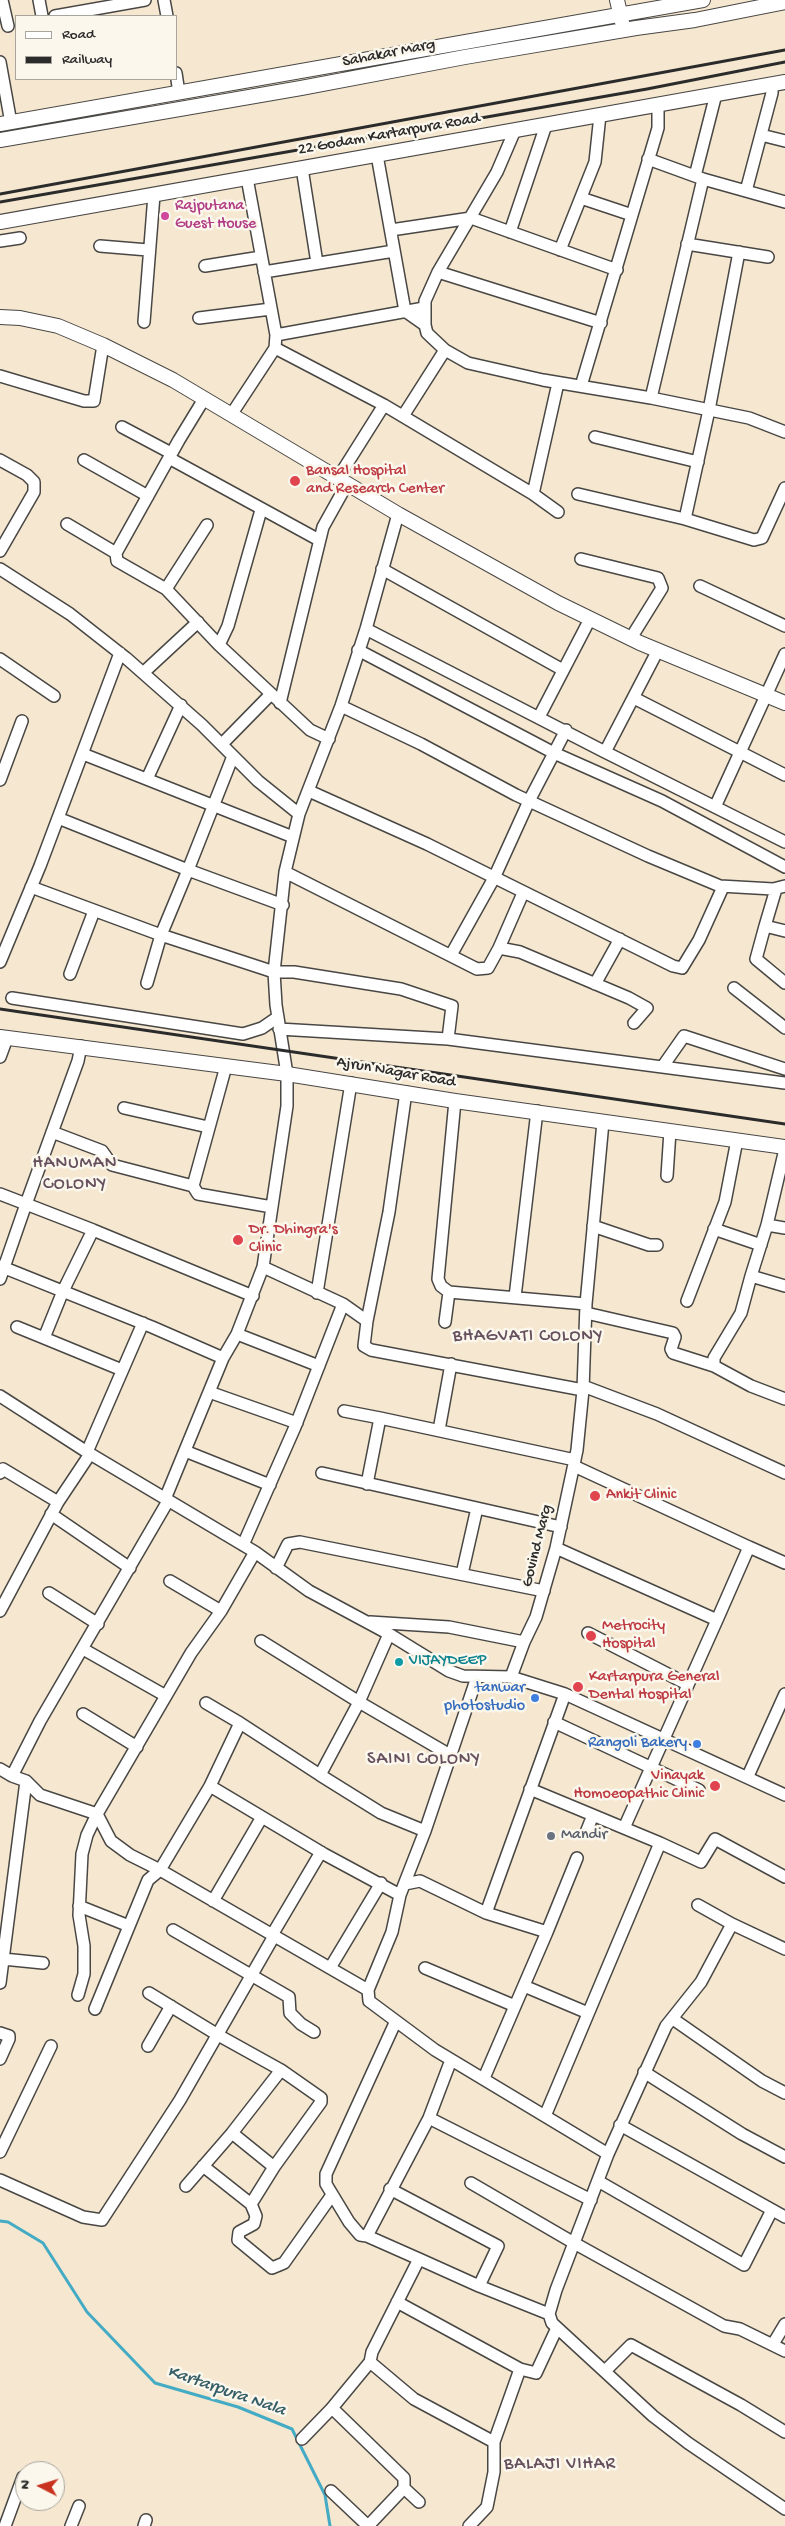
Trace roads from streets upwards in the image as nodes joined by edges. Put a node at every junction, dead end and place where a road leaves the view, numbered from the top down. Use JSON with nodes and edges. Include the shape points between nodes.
{"nodes":[{"id":1,"x":2,"y":0,"type":"edge"},
{"id":2,"x":39,"y":0,"type":"edge"},
{"id":3,"x":146,"y":0,"type":"edge"},
{"id":4,"x":164,"y":0,"type":"edge"},
{"id":5,"x":617,"y":0,"type":"edge"},
{"id":6,"x":703,"y":0,"type":"edge"},
{"id":7,"x":785,"y":2,"type":"edge"},
{"id":8,"x":628,"y":9,"type":"edge"},
{"id":9,"x":42,"y":15,"type":"edge"},
{"id":10,"x":61,"y":15,"type":"edge"},
{"id":11,"x":167,"y":15,"type":"edge"},
{"id":12,"x":8,"y":25,"type":"edge"},
{"id":13,"x":630,"y":29,"type":"junction"},
{"id":14,"x":0,"y":62,"type":"edge"},
{"id":15,"x":177,"y":80,"type":"edge"},
{"id":16,"x":779,"y":83,"type":"edge"},
{"id":17,"x":180,"y":93,"type":"junction"},
{"id":18,"x":716,"y":94,"type":"junction"},
{"id":19,"x":658,"y":104,"type":"junction"},
{"id":20,"x":600,"y":115,"type":"junction"},
{"id":21,"x":6,"y":124,"type":"edge"},
{"id":22,"x":546,"y":125,"type":"junction"},
{"id":23,"x":516,"y":130,"type":"junction"},
{"id":24,"x":761,"y":135,"type":"junction"},
{"id":25,"x":0,"y":140,"type":"edge"},
{"id":26,"x":785,"y":141,"type":"edge"},
{"id":27,"x":377,"y":155,"type":"junction"},
{"id":28,"x":648,"y":159,"type":"junction"},
{"id":29,"x":302,"y":168,"type":"junction"},
{"id":30,"x":699,"y":177,"type":"junction"},
{"id":31,"x":247,"y":178,"type":"junction"},
{"id":32,"x":746,"y":191,"type":"junction"},
{"id":33,"x":154,"y":195,"type":"junction"},
{"id":34,"x":581,"y":198,"type":"junction"},
{"id":35,"x":785,"y":202,"type":"edge"},
{"id":36,"x":632,"y":215,"type":"junction"},
{"id":37,"x":471,"y":218,"type":"junction"},
{"id":38,"x":0,"y":222,"type":"edge"},
{"id":39,"x":391,"y":230,"type":"junction"},
{"id":40,"x":510,"y":232,"type":"junction"},
{"id":41,"x":20,"y":238,"type":"dead end"},
{"id":42,"x":0,"y":241,"type":"edge"},
{"id":43,"x":687,"y":244,"type":"junction"},
{"id":44,"x":100,"y":246,"type":"dead end"},
{"id":45,"x":148,"y":250,"type":"junction"},
{"id":46,"x":560,"y":250,"type":"junction"},
{"id":47,"x":394,"y":251,"type":"junction"},
{"id":48,"x":739,"y":252,"type":"junction"},
{"id":49,"x":261,"y":257,"type":"junction"},
{"id":50,"x":768,"y":258,"type":"dead end"},
{"id":51,"x":317,"y":263,"type":"junction"},
{"id":52,"x":205,"y":266,"type":"dead end"},
{"id":53,"x":617,"y":270,"type":"junction"},
{"id":54,"x":264,"y":272,"type":"junction"},
{"id":55,"x":438,"y":272,"type":"junction"},
{"id":56,"x":424,"y":308,"type":"junction"},
{"id":57,"x":271,"y":309,"type":"junction"},
{"id":58,"x":405,"y":311,"type":"junction"},
{"id":59,"x":0,"y":317,"type":"edge"},
{"id":60,"x":199,"y":318,"type":"dead end"},
{"id":61,"x":144,"y":322,"type":"dead end"},
{"id":62,"x":600,"y":323,"type":"junction"},
{"id":63,"x":425,"y":325,"type":"junction"},
{"id":64,"x":276,"y":335,"type":"junction"},
{"id":65,"x":103,"y":345,"type":"junction"},
{"id":66,"x":275,"y":348,"type":"junction"},
{"id":67,"x":445,"y":350,"type":"junction"},
{"id":68,"x":0,"y":376,"type":"edge"},
{"id":69,"x":558,"y":383,"type":"junction"},
{"id":70,"x":581,"y":386,"type":"junction"},
{"id":71,"x":651,"y":398,"type":"junction"},
{"id":72,"x":204,"y":399,"type":"junction"},
{"id":73,"x":384,"y":405,"type":"junction"},
{"id":74,"x":709,"y":410,"type":"junction"},
{"id":75,"x":231,"y":415,"type":"junction"},
{"id":76,"x":403,"y":416,"type":"junction"},
{"id":77,"x":122,"y":427,"type":"dead end"},
{"id":78,"x":785,"y":432,"type":"edge"},
{"id":79,"x":595,"y":437,"type":"dead end"},
{"id":80,"x":170,"y":456,"type":"junction"},
{"id":81,"x":0,"y":460,"type":"edge"},
{"id":82,"x":84,"y":460,"type":"dead end"},
{"id":83,"x":698,"y":462,"type":"junction"},
{"id":84,"x":342,"y":481,"type":"junction"},
{"id":85,"x":785,"y":488,"type":"edge"},
{"id":86,"x":533,"y":494,"type":"junction"},
{"id":87,"x":578,"y":494,"type":"dead end"},
{"id":88,"x":148,"y":496,"type":"junction"},
{"id":89,"x":261,"y":510,"type":"junction"},
{"id":90,"x":558,"y":512,"type":"dead end"},
{"id":91,"x":398,"y":514,"type":"junction"},
{"id":92,"x":685,"y":519,"type":"junction"},
{"id":93,"x":67,"y":524,"type":"dead end"},
{"id":94,"x":207,"y":525,"type":"dead end"},
{"id":95,"x":319,"y":540,"type":"junction"},
{"id":96,"x":0,"y":552,"type":"edge"},
{"id":97,"x":116,"y":553,"type":"junction"},
{"id":98,"x":581,"y":559,"type":"dead end"},
{"id":99,"x":0,"y":569,"type":"edge"},
{"id":100,"x":382,"y":569,"type":"junction"},
{"id":101,"x":700,"y":586,"type":"dead end"},
{"id":102,"x":166,"y":589,"type":"junction"},
{"id":103,"x":590,"y":619,"type":"junction"},
{"id":104,"x":198,"y":622,"type":"junction"},
{"id":105,"x":785,"y":626,"type":"edge"},
{"id":106,"x":366,"y":629,"type":"junction"},
{"id":107,"x":631,"y":638,"type":"junction"},
{"id":108,"x":219,"y":645,"type":"junction"},
{"id":109,"x":358,"y":650,"type":"junction"},
{"id":110,"x":658,"y":650,"type":"junction"},
{"id":111,"x":120,"y":653,"type":"junction"},
{"id":112,"x":785,"y":654,"type":"edge"},
{"id":113,"x":0,"y":660,"type":"edge"},
{"id":114,"x":563,"y":670,"type":"junction"},
{"id":115,"x":144,"y":672,"type":"junction"},
{"id":116,"x":271,"y":694,"type":"junction"},
{"id":117,"x":54,"y":696,"type":"dead end"},
{"id":118,"x":765,"y":696,"type":"junction"},
{"id":119,"x":634,"y":698,"type":"junction"},
{"id":120,"x":280,"y":703,"type":"junction"},
{"id":121,"x":785,"y":703,"type":"edge"},
{"id":122,"x":181,"y":705,"type":"junction"},
{"id":123,"x":340,"y":706,"type":"junction"},
{"id":124,"x":539,"y":717,"type":"junction"},
{"id":125,"x":22,"y":721,"type":"dead end"},
{"id":126,"x":566,"y":730,"type":"junction"},
{"id":127,"x":329,"y":739,"type":"junction"},
{"id":128,"x":222,"y":744,"type":"junction"},
{"id":129,"x":606,"y":752,"type":"junction"},
{"id":130,"x":740,"y":752,"type":"junction"},
{"id":131,"x":554,"y":753,"type":"junction"},
{"id":132,"x":83,"y":754,"type":"junction"},
{"id":133,"x":233,"y":756,"type":"junction"},
{"id":134,"x":785,"y":775,"type":"edge"},
{"id":135,"x":147,"y":779,"type":"junction"},
{"id":136,"x":0,"y":780,"type":"edge"},
{"id":137,"x":308,"y":791,"type":"junction"},
{"id":138,"x":529,"y":801,"type":"junction"},
{"id":139,"x":214,"y":805,"type":"junction"},
{"id":140,"x":715,"y":807,"type":"junction"},
{"id":141,"x":299,"y":814,"type":"junction"},
{"id":142,"x":58,"y":818,"type":"junction"},
{"id":143,"x":294,"y":837,"type":"junction"},
{"id":144,"x":785,"y":842,"type":"edge"},
{"id":145,"x":785,"y":867,"type":"edge"},
{"id":146,"x":188,"y":870,"type":"junction"},
{"id":147,"x":285,"y":872,"type":"junction"},
{"id":148,"x":494,"y":878,"type":"junction"},
{"id":149,"x":32,"y":887,"type":"junction"},
{"id":150,"x":723,"y":887,"type":"junction"},
{"id":151,"x":781,"y":887,"type":"edge"},
{"id":152,"x":523,"y":893,"type":"junction"},
{"id":153,"x":282,"y":906,"type":"junction"},
{"id":154,"x":94,"y":911,"type":"junction"},
{"id":155,"x":765,"y":926,"type":"junction"},
{"id":156,"x":785,"y":931,"type":"edge"},
{"id":157,"x":161,"y":935,"type":"junction"},
{"id":158,"x":620,"y":939,"type":"junction"},
{"id":159,"x":499,"y":948,"type":"junction"},
{"id":160,"x":451,"y":955,"type":"junction"},
{"id":161,"x":0,"y":962,"type":"edge"},
{"id":162,"x":274,"y":972,"type":"junction"},
{"id":163,"x":70,"y":974,"type":"dead end"},
{"id":164,"x":147,"y":983,"type":"dead end"},
{"id":165,"x":785,"y":983,"type":"edge"},
{"id":166,"x":596,"y":984,"type":"junction"},
{"id":167,"x":734,"y":988,"type":"dead end"},
{"id":168,"x":12,"y":998,"type":"dead end"},
{"id":169,"x":278,"y":1017,"type":"junction"},
{"id":170,"x":634,"y":1024,"type":"dead end"},
{"id":171,"x":785,"y":1028,"type":"edge"},
{"id":172,"x":279,"y":1029,"type":"junction"},
{"id":173,"x":4,"y":1037,"type":"edge"},
{"id":174,"x":448,"y":1039,"type":"junction"},
{"id":175,"x":81,"y":1046,"type":"junction"},
{"id":176,"x":0,"y":1057,"type":"edge"},
{"id":177,"x":226,"y":1066,"type":"junction"},
{"id":178,"x":663,"y":1066,"type":"junction"},
{"id":179,"x":785,"y":1069,"type":"edge"},
{"id":180,"x":287,"y":1074,"type":"junction"},
{"id":181,"x":352,"y":1083,"type":"junction"},
{"id":182,"x":785,"y":1083,"type":"edge"},
{"id":183,"x":406,"y":1092,"type":"junction"},
{"id":184,"x":455,"y":1101,"type":"junction"},
{"id":185,"x":124,"y":1108,"type":"dead end"},
{"id":186,"x":537,"y":1111,"type":"junction"},
{"id":187,"x":603,"y":1122,"type":"junction"},
{"id":188,"x":208,"y":1127,"type":"junction"},
{"id":189,"x":670,"y":1131,"type":"junction"},
{"id":190,"x":52,"y":1132,"type":"junction"},
{"id":191,"x":737,"y":1140,"type":"junction"},
{"id":192,"x":785,"y":1148,"type":"edge"},
{"id":193,"x":667,"y":1176,"type":"dead end"},
{"id":194,"x":193,"y":1186,"type":"junction"},
{"id":195,"x":0,"y":1194,"type":"edge"},
{"id":196,"x":26,"y":1204,"type":"junction"},
{"id":197,"x":272,"y":1207,"type":"junction"},
{"id":198,"x":593,"y":1226,"type":"junction"},
{"id":199,"x":767,"y":1226,"type":"junction"},
{"id":200,"x":785,"y":1228,"type":"edge"},
{"id":201,"x":714,"y":1229,"type":"junction"},
{"id":202,"x":94,"y":1230,"type":"junction"},
{"id":203,"x":656,"y":1245,"type":"dead end"},
{"id":204,"x":761,"y":1245,"type":"junction"},
{"id":205,"x":2,"y":1267,"type":"edge"},
{"id":206,"x":263,"y":1267,"type":"junction"},
{"id":207,"x":750,"y":1276,"type":"junction"},
{"id":208,"x":0,"y":1280,"type":"edge"},
{"id":209,"x":785,"y":1286,"type":"edge"},
{"id":210,"x":63,"y":1291,"type":"junction"},
{"id":211,"x":449,"y":1292,"type":"junction"},
{"id":212,"x":317,"y":1293,"type":"junction"},
{"id":213,"x":253,"y":1296,"type":"junction"},
{"id":214,"x":515,"y":1297,"type":"junction"},
{"id":215,"x":686,"y":1301,"type":"dead end"},
{"id":216,"x":343,"y":1304,"type":"junction"},
{"id":217,"x":586,"y":1309,"type":"junction"},
{"id":218,"x":367,"y":1321,"type":"junction"},
{"id":219,"x":445,"y":1322,"type":"dead end"},
{"id":220,"x":143,"y":1323,"type":"junction"},
{"id":221,"x":17,"y":1327,"type":"dead end"},
{"id":222,"x":237,"y":1334,"type":"junction"},
{"id":223,"x":44,"y":1338,"type":"junction"},
{"id":224,"x":223,"y":1358,"type":"junction"},
{"id":225,"x":451,"y":1364,"type":"junction"},
{"id":226,"x":319,"y":1366,"type":"junction"},
{"id":227,"x":714,"y":1366,"type":"junction"},
{"id":228,"x":122,"y":1370,"type":"junction"},
{"id":229,"x":583,"y":1388,"type":"junction"},
{"id":230,"x":209,"y":1392,"type":"junction"},
{"id":231,"x":0,"y":1396,"type":"edge"},
{"id":232,"x":785,"y":1399,"type":"edge"},
{"id":233,"x":344,"y":1411,"type":"dead end"},
{"id":234,"x":380,"y":1418,"type":"junction"},
{"id":235,"x":297,"y":1423,"type":"junction"},
{"id":236,"x":439,"y":1430,"type":"junction"},
{"id":237,"x":185,"y":1451,"type":"junction"},
{"id":238,"x":89,"y":1453,"type":"junction"},
{"id":239,"x":575,"y":1463,"type":"junction"},
{"id":240,"x":1,"y":1470,"type":"edge"},
{"id":241,"x":322,"y":1473,"type":"dead end"},
{"id":242,"x":785,"y":1473,"type":"edge"},
{"id":243,"x":367,"y":1484,"type":"junction"},
{"id":244,"x":270,"y":1485,"type":"junction"},
{"id":245,"x":166,"y":1500,"type":"junction"},
{"id":246,"x":58,"y":1502,"type":"junction"},
{"id":247,"x":477,"y":1508,"type":"junction"},
{"id":248,"x":51,"y":1514,"type":"junction"},
{"id":249,"x":561,"y":1526,"type":"junction"},
{"id":250,"x":243,"y":1545,"type":"junction"},
{"id":251,"x":749,"y":1547,"type":"junction"},
{"id":252,"x":556,"y":1548,"type":"junction"},
{"id":253,"x":255,"y":1552,"type":"junction"},
{"id":254,"x":785,"y":1563,"type":"edge"},
{"id":255,"x":130,"y":1568,"type":"junction"},
{"id":256,"x":276,"y":1568,"type":"junction"},
{"id":257,"x":462,"y":1574,"type":"junction"},
{"id":258,"x":170,"y":1581,"type":"dead end"},
{"id":259,"x":544,"y":1591,"type":"junction"},
{"id":260,"x":49,"y":1593,"type":"dead end"},
{"id":261,"x":1,"y":1608,"type":"edge"},
{"id":262,"x":221,"y":1611,"type":"junction"},
{"id":263,"x":717,"y":1620,"type":"junction"},
{"id":264,"x":366,"y":1622,"type":"junction"},
{"id":265,"x":98,"y":1624,"type":"junction"},
{"id":266,"x":588,"y":1633,"type":"dead end"},
{"id":267,"x":389,"y":1634,"type":"junction"},
{"id":268,"x":261,"y":1641,"type":"dead end"},
{"id":269,"x":524,"y":1642,"type":"junction"},
{"id":270,"x":83,"y":1649,"type":"junction"},
{"id":271,"x":476,"y":1677,"type":"junction"},
{"id":272,"x":511,"y":1677,"type":"junction"},
{"id":273,"x":687,"y":1684,"type":"junction"},
{"id":274,"x":564,"y":1694,"type":"junction"},
{"id":275,"x":785,"y":1694,"type":"edge"},
{"id":276,"x":166,"y":1696,"type":"junction"},
{"id":277,"x":359,"y":1702,"type":"junction"},
{"id":278,"x":206,"y":1703,"type":"dead end"},
{"id":279,"x":83,"y":1714,"type":"dead end"},
{"id":280,"x":554,"y":1722,"type":"junction"},
{"id":281,"x":240,"y":1723,"type":"junction"},
{"id":282,"x":662,"y":1738,"type":"junction"},
{"id":283,"x":137,"y":1747,"type":"junction"},
{"id":284,"x":450,"y":1755,"type":"junction"},
{"id":285,"x":650,"y":1767,"type":"junction"},
{"id":286,"x":0,"y":1769,"type":"edge"},
{"id":287,"x":320,"y":1775,"type":"junction"},
{"id":288,"x":12,"y":1776,"type":"junction"},
{"id":289,"x":748,"y":1776,"type":"junction"},
{"id":290,"x":26,"y":1781,"type":"junction"},
{"id":291,"x":210,"y":1786,"type":"junction"},
{"id":292,"x":530,"y":1789,"type":"junction"},
{"id":293,"x":699,"y":1790,"type":"dead end"},
{"id":294,"x":785,"y":1794,"type":"edge"},
{"id":295,"x":97,"y":1814,"type":"junction"},
{"id":296,"x":593,"y":1815,"type":"junction"},
{"id":297,"x":262,"y":1817,"type":"junction"},
{"id":298,"x":624,"y":1828,"type":"junction"},
{"id":299,"x":587,"y":1830,"type":"dead end"},
{"id":300,"x":425,"y":1831,"type":"junction"},
{"id":301,"x":660,"y":1843,"type":"junction"},
{"id":302,"x":320,"y":1852,"type":"junction"},
{"id":303,"x":577,"y":1858,"type":"dead end"},
{"id":304,"x":160,"y":1870,"type":"junction"},
{"id":305,"x":785,"y":1877,"type":"edge"},
{"id":306,"x":381,"y":1883,"type":"junction"},
{"id":307,"x":402,"y":1890,"type":"junction"},
{"id":308,"x":213,"y":1901,"type":"junction"},
{"id":309,"x":698,"y":1905,"type":"dead end"},
{"id":310,"x":79,"y":1906,"type":"junction"},
{"id":311,"x":486,"y":1913,"type":"junction"},
{"id":312,"x":732,"y":1924,"type":"junction"},
{"id":313,"x":128,"y":1926,"type":"junction"},
{"id":314,"x":173,"y":1930,"type":"dead end"},
{"id":315,"x":546,"y":1932,"type":"junction"},
{"id":316,"x":273,"y":1936,"type":"junction"},
{"id":317,"x":785,"y":1949,"type":"edge"},
{"id":318,"x":4,"y":1959,"type":"junction"},
{"id":319,"x":43,"y":1963,"type":"dead end"},
{"id":320,"x":330,"y":1968,"type":"junction"},
{"id":321,"x":425,"y":1968,"type":"dead end"},
{"id":322,"x":252,"y":1974,"type":"junction"},
{"id":323,"x":0,"y":1983,"type":"edge"},
{"id":324,"x":524,"y":1986,"type":"junction"},
{"id":325,"x":368,"y":1990,"type":"junction"},
{"id":326,"x":149,"y":1993,"type":"dead end"},
{"id":327,"x":78,"y":1995,"type":"dead end"},
{"id":328,"x":171,"y":2006,"type":"junction"},
{"id":329,"x":515,"y":2006,"type":"junction"},
{"id":330,"x":95,"y":2009,"type":"dead end"},
{"id":331,"x":588,"y":2013,"type":"junction"},
{"id":332,"x":673,"y":2019,"type":"junction"},
{"id":333,"x":395,"y":2023,"type":"junction"},
{"id":334,"x":314,"y":2032,"type":"dead end"},
{"id":335,"x":0,"y":2033,"type":"edge"},
{"id":336,"x":218,"y":2035,"type":"junction"},
{"id":337,"x":51,"y":2046,"type":"dead end"},
{"id":338,"x":148,"y":2046,"type":"dead end"},
{"id":339,"x":0,"y":2059,"type":"edge"},
{"id":340,"x":451,"y":2060,"type":"junction"},
{"id":341,"x":282,"y":2070,"type":"junction"},
{"id":342,"x":644,"y":2072,"type":"junction"},
{"id":343,"x":484,"y":2078,"type":"junction"},
{"id":344,"x":785,"y":2093,"type":"edge"},
{"id":345,"x":545,"y":2116,"type":"junction"},
{"id":346,"x":429,"y":2118,"type":"junction"},
{"id":347,"x":620,"y":2125,"type":"junction"},
{"id":348,"x":232,"y":2133,"type":"junction"},
{"id":349,"x":0,"y":2152,"type":"edge"},
{"id":350,"x":608,"y":2154,"type":"junction"},
{"id":351,"x":785,"y":2157,"type":"edge"},
{"id":352,"x":203,"y":2166,"type":"junction"},
{"id":353,"x":274,"y":2166,"type":"junction"},
{"id":354,"x":0,"y":2180,"type":"edge"},
{"id":355,"x":598,"y":2181,"type":"junction"},
{"id":356,"x":471,"y":2182,"type":"dead end"},
{"id":357,"x":186,"y":2186,"type":"dead end"},
{"id":358,"x":390,"y":2189,"type":"junction"},
{"id":359,"x":332,"y":2195,"type":"junction"},
{"id":360,"x":591,"y":2200,"type":"junction"},
{"id":361,"x":251,"y":2204,"type":"junction"},
{"id":362,"x":772,"y":2210,"type":"junction"},
{"id":363,"x":785,"y":2217,"type":"edge"},
{"id":364,"x":367,"y":2236,"type":"junction"},
{"id":365,"x":574,"y":2243,"type":"junction"},
{"id":366,"x":419,"y":2259,"type":"junction"},
{"id":367,"x":480,"y":2286,"type":"junction"},
{"id":368,"x":397,"y":2302,"type":"junction"},
{"id":369,"x":549,"y":2314,"type":"junction"},
{"id":370,"x":785,"y":2324,"type":"edge"},
{"id":371,"x":556,"y":2330,"type":"junction"},
{"id":372,"x":773,"y":2344,"type":"junction"},
{"id":373,"x":785,"y":2351,"type":"edge"},
{"id":374,"x":370,"y":2362,"type":"junction"},
{"id":375,"x":520,"y":2369,"type":"junction"},
{"id":376,"x":605,"y":2371,"type":"junction"},
{"id":377,"x":332,"y":2408,"type":"junction"},
{"id":378,"x":785,"y":2432,"type":"edge"},
{"id":379,"x":302,"y":2440,"type":"dead end"},
{"id":380,"x":494,"y":2442,"type":"junction"},
{"id":381,"x":404,"y":2488,"type":"junction"},
{"id":382,"x":331,"y":2491,"type":"dead end"},
{"id":383,"x":15,"y":2499,"type":"edge"},
{"id":384,"x":419,"y":2502,"type":"dead end"},
{"id":385,"x":79,"y":2506,"type":"dead end"},
{"id":386,"x":785,"y":2509,"type":"edge"},
{"id":387,"x":5,"y":2526,"type":"edge"},
{"id":388,"x":71,"y":2526,"type":"edge"},
{"id":389,"x":469,"y":2526,"type":"edge"}],
"edges":[{"from":1,"to":12,"type":"street"},
{"from":2,"to":9,"type":"street"},
{"from":3,"to":10,"type":"street"},
{"from":4,"to":11,"type":"street"},
{"from":5,"to":8,"type":"street"},
{"from":6,"to":8,"type":"street","name":"Sahakar Marg"},
{"from":7,"to":13,"type":"street","name":"Sahakar Marg"},
{"from":8,"to":13,"type":"street"},
{"from":8,"to":17,"type":"street","name":"Sahakar Marg"},
{"from":13,"to":25,"type":"street","name":"Sahakar Marg"},
{"from":14,"to":21,"type":"street"},
{"from":15,"to":17,"type":"street"},
{"from":16,"to":18,"type":"street","name":"22 Godam Kartarpura Road"},
{"from":16,"to":24,"type":"street","via":[[772,93]]},
{"from":17,"to":21,"type":"street","name":"Sahakar Marg"},
{"from":18,"to":19,"type":"street","name":"22 Godam Kartarpura Road"},
{"from":18,"to":30,"type":"street"},
{"from":19,"to":20,"type":"street","name":"22 Godam Kartarpura Road"},
{"from":19,"to":28,"type":"street","via":[[658,128]]},
{"from":20,"to":22,"type":"street","name":"22 Godam Kartarpura Road"},
{"from":20,"to":34,"type":"street","via":[[594,162]]},
{"from":22,"to":23,"type":"street","name":"22 Godam Kartarpura Road"},
{"from":22,"to":40,"type":"street"},
{"from":23,"to":27,"type":"street","name":"22 Godam Kartarpura Road"},
{"from":23,"to":37,"type":"street"},
{"from":24,"to":26,"type":"street"},
{"from":24,"to":32,"type":"street"},
{"from":27,"to":29,"type":"street","name":"22 Godam Kartarpura Road"},
{"from":27,"to":39,"type":"street"},
{"from":28,"to":30,"type":"street"},
{"from":28,"to":36,"type":"street"},
{"from":29,"to":31,"type":"street","name":"22 Godam Kartarpura Road"},
{"from":29,"to":51,"type":"street"},
{"from":30,"to":32,"type":"street"},
{"from":30,"to":43,"type":"street"},
{"from":31,"to":33,"type":"street","name":"22 Godam Kartarpura Road"},
{"from":31,"to":49,"type":"street"},
{"from":32,"to":35,"type":"street"},
{"from":33,"to":38,"type":"street","name":"22 Godam Kartarpura Road"},
{"from":33,"to":45,"type":"street"},
{"from":34,"to":36,"type":"street"},
{"from":34,"to":46,"type":"street"},
{"from":36,"to":53,"type":"street"},
{"from":37,"to":39,"type":"street"},
{"from":37,"to":40,"type":"street"},
{"from":37,"to":55,"type":"street"},
{"from":39,"to":47,"type":"street"},
{"from":40,"to":46,"type":"street"},
{"from":41,"to":42,"type":"street"},
{"from":43,"to":48,"type":"street"},
{"from":43,"to":71,"type":"street"},
{"from":44,"to":45,"type":"street"},
{"from":45,"to":61,"type":"street"},
{"from":46,"to":53,"type":"street"},
{"from":47,"to":51,"type":"street"},
{"from":47,"to":58,"type":"street"},
{"from":48,"to":50,"type":"street"},
{"from":48,"to":74,"type":"street"},
{"from":49,"to":52,"type":"street"},
{"from":49,"to":54,"type":"street"},
{"from":51,"to":54,"type":"street"},
{"from":53,"to":62,"type":"street"},
{"from":54,"to":57,"type":"street"},
{"from":55,"to":56,"type":"street","via":[[424,301]]},
{"from":55,"to":62,"type":"street"},
{"from":56,"to":58,"type":"street"},
{"from":56,"to":63,"type":"street"},
{"from":57,"to":60,"type":"street"},
{"from":57,"to":64,"type":"street"},
{"from":58,"to":63,"type":"street"},
{"from":58,"to":64,"type":"street"},
{"from":59,"to":65,"type":"street","via":[[58,326]]},
{"from":62,"to":70,"type":"street"},
{"from":63,"to":67,"type":"street","via":[[427,333]]},
{"from":64,"to":66,"type":"street"},
{"from":65,"to":68,"type":"street","via":[[94,401]]},
{"from":65,"to":72,"type":"street"},
{"from":66,"to":73,"type":"street"},
{"from":66,"to":75,"type":"street"},
{"from":67,"to":69,"type":"street","via":[[468,363]]},
{"from":67,"to":76,"type":"street"},
{"from":69,"to":70,"type":"street"},
{"from":69,"to":86,"type":"street"},
{"from":70,"to":71,"type":"street"},
{"from":71,"to":74,"type":"street"},
{"from":72,"to":75,"type":"street"},
{"from":72,"to":80,"type":"street"},
{"from":73,"to":76,"type":"street"},
{"from":73,"to":84,"type":"street"},
{"from":74,"to":78,"type":"street","via":[[749,418]]},
{"from":74,"to":83,"type":"street"},
{"from":75,"to":84,"type":"street"},
{"from":76,"to":86,"type":"street"},
{"from":77,"to":80,"type":"street"},
{"from":79,"to":83,"type":"street"},
{"from":80,"to":88,"type":"street"},
{"from":80,"to":89,"type":"street"},
{"from":81,"to":96,"type":"street","via":[[34,482],[34,492]]},
{"from":82,"to":88,"type":"street"},
{"from":83,"to":92,"type":"street"},
{"from":84,"to":91,"type":"street"},
{"from":84,"to":95,"type":"street"},
{"from":85,"to":92,"type":"street","via":[[762,538],[754,540]]},
{"from":86,"to":90,"type":"street"},
{"from":87,"to":92,"type":"street"},
{"from":88,"to":97,"type":"street"},
{"from":89,"to":95,"type":"street"},
{"from":89,"to":108,"type":"street","via":[[228,626]]},
{"from":91,"to":100,"type":"street"},
{"from":91,"to":103,"type":"street"},
{"from":93,"to":97,"type":"street"},
{"from":94,"to":102,"type":"street"},
{"from":95,"to":120,"type":"street","via":[[305,610]]},
{"from":97,"to":102,"type":"street","via":[[117,560]]},
{"from":98,"to":107,"type":"street","via":[[658,578],[662,588]]},
{"from":99,"to":111,"type":"street","via":[[70,614]]},
{"from":100,"to":106,"type":"street"},
{"from":100,"to":114,"type":"street"},
{"from":101,"to":105,"type":"street"},
{"from":102,"to":104,"type":"street"},
{"from":103,"to":107,"type":"street"},
{"from":103,"to":114,"type":"street"},
{"from":104,"to":108,"type":"street"},
{"from":104,"to":115,"type":"street"},
{"from":106,"to":109,"type":"street"},
{"from":106,"to":124,"type":"street"},
{"from":107,"to":110,"type":"street"},
{"from":108,"to":116,"type":"street"},
{"from":109,"to":123,"type":"street"},
{"from":109,"to":131,"type":"street"},
{"from":110,"to":118,"type":"street"},
{"from":110,"to":119,"type":"street"},
{"from":111,"to":115,"type":"street"},
{"from":111,"to":132,"type":"street"},
{"from":112,"to":118,"type":"street"},
{"from":113,"to":117,"type":"street"},
{"from":114,"to":124,"type":"street"},
{"from":115,"to":122,"type":"street"},
{"from":116,"to":120,"type":"street"},
{"from":116,"to":128,"type":"street"},
{"from":118,"to":121,"type":"street"},
{"from":118,"to":130,"type":"street"},
{"from":119,"to":129,"type":"street"},
{"from":119,"to":130,"type":"street"},
{"from":120,"to":127,"type":"street","via":[[310,730]]},
{"from":122,"to":128,"type":"street"},
{"from":122,"to":135,"type":"street"},
{"from":123,"to":127,"type":"street"},
{"from":123,"to":138,"type":"street"},
{"from":124,"to":126,"type":"street"},
{"from":125,"to":136,"type":"street"},
{"from":126,"to":129,"type":"street"},
{"from":126,"to":131,"type":"street"},
{"from":127,"to":137,"type":"street"},
{"from":128,"to":133,"type":"street"},
{"from":129,"to":140,"type":"street"},
{"from":130,"to":134,"type":"street"},
{"from":130,"to":140,"type":"street"},
{"from":131,"to":138,"type":"street"},
{"from":131,"to":145,"type":"street","via":[[662,801]]},
{"from":132,"to":135,"type":"street"},
{"from":132,"to":142,"type":"street"},
{"from":133,"to":139,"type":"street"},
{"from":133,"to":141,"type":"street"},
{"from":135,"to":139,"type":"street"},
{"from":137,"to":141,"type":"street"},
{"from":137,"to":148,"type":"street"},
{"from":138,"to":148,"type":"street"},
{"from":138,"to":150,"type":"street"},
{"from":139,"to":143,"type":"street"},
{"from":139,"to":146,"type":"street"},
{"from":140,"to":144,"type":"street"},
{"from":141,"to":143,"type":"street"},
{"from":142,"to":146,"type":"street"},
{"from":142,"to":149,"type":"street"},
{"from":143,"to":147,"type":"street"},
{"from":146,"to":153,"type":"street"},
{"from":146,"to":157,"type":"street"},
{"from":147,"to":153,"type":"street"},
{"from":147,"to":160,"type":"street"},
{"from":148,"to":152,"type":"street"},
{"from":148,"to":160,"type":"street"},
{"from":149,"to":154,"type":"street"},
{"from":149,"to":161,"type":"street"},
{"from":150,"to":151,"type":"street"},
{"from":150,"to":158,"type":"street","via":[[699,940],[682,968]]},
{"from":151,"to":155,"type":"street"},
{"from":152,"to":158,"type":"street"},
{"from":152,"to":159,"type":"street"},
{"from":153,"to":162,"type":"street"},
{"from":154,"to":157,"type":"street"},
{"from":154,"to":163,"type":"street"},
{"from":155,"to":156,"type":"street"},
{"from":155,"to":165,"type":"street","via":[[756,959]]},
{"from":157,"to":162,"type":"street"},
{"from":157,"to":164,"type":"street"},
{"from":158,"to":166,"type":"street"},
{"from":159,"to":160,"type":"street","via":[[488,968],[477,968]]},
{"from":159,"to":166,"type":"street","via":[[520,952]]},
{"from":162,"to":169,"type":"street"},
{"from":162,"to":174,"type":"street","via":[[294,972],[402,989],[452,1006]]},
{"from":166,"to":170,"type":"street","via":[[647,1008]]},
{"from":167,"to":171,"type":"street"},
{"from":168,"to":169,"type":"street","via":[[243,1034],[262,1028]]},
{"from":169,"to":172,"type":"street"},
{"from":172,"to":174,"type":"street"},
{"from":172,"to":180,"type":"street"},
{"from":173,"to":175,"type":"street","name":"Ajrun Nagar Road"},
{"from":173,"to":176,"type":"street"},
{"from":174,"to":178,"type":"street"},
{"from":175,"to":177,"type":"street","name":"Ajrun Nagar Road"},
{"from":175,"to":190,"type":"street"},
{"from":177,"to":180,"type":"street","name":"Ajrun Nagar Road"},
{"from":177,"to":188,"type":"street"},
{"from":178,"to":179,"type":"street","via":[[684,1036]]},
{"from":178,"to":182,"type":"street"},
{"from":180,"to":181,"type":"street","name":"Ajrun Nagar Road"},
{"from":180,"to":197,"type":"street","via":[[286,1106]]},
{"from":181,"to":183,"type":"street","name":"Ajrun Nagar Road"},
{"from":181,"to":212,"type":"street"},
{"from":183,"to":184,"type":"street","name":"Ajrun Nagar Road"},
{"from":183,"to":218,"type":"street","via":[[389,1212]]},
{"from":184,"to":186,"type":"street","name":"Ajrun Nagar Road"},
{"from":184,"to":211,"type":"street","via":[[438,1279],[440,1286]]},
{"from":185,"to":188,"type":"street"},
{"from":186,"to":187,"type":"street","name":"Ajrun Nagar Road"},
{"from":186,"to":214,"type":"street"},
{"from":187,"to":189,"type":"street","name":"Ajrun Nagar Road"},
{"from":187,"to":198,"type":"street","name":"Govind Marg"},
{"from":188,"to":194,"type":"street"},
{"from":189,"to":191,"type":"street","name":"Ajrun Nagar Road"},
{"from":189,"to":193,"type":"street"},
{"from":190,"to":194,"type":"street","via":[[102,1151],[112,1165]]},
{"from":190,"to":196,"type":"street"},
{"from":191,"to":192,"type":"street","name":"Ajrun Nagar Road"},
{"from":191,"to":201,"type":"street","via":[[725,1202]]},
{"from":192,"to":199,"type":"street"},
{"from":194,"to":197,"type":"street","via":[[198,1194]]},
{"from":195,"to":196,"type":"street"},
{"from":196,"to":202,"type":"street"},
{"from":196,"to":205,"type":"street"},
{"from":197,"to":206,"type":"street"},
{"from":198,"to":203,"type":"street"},
{"from":198,"to":217,"type":"street","name":"Govind Marg"},
{"from":199,"to":200,"type":"street"},
{"from":199,"to":204,"type":"street"},
{"from":201,"to":204,"type":"street"},
{"from":201,"to":215,"type":"street"},
{"from":202,"to":210,"type":"street"},
{"from":202,"to":213,"type":"street"},
{"from":204,"to":207,"type":"street"},
{"from":205,"to":208,"type":"street"},
{"from":205,"to":210,"type":"street"},
{"from":206,"to":212,"type":"street"},
{"from":206,"to":213,"type":"street"},
{"from":207,"to":209,"type":"street"},
{"from":207,"to":227,"type":"street","via":[[741,1313],[714,1358]]},
{"from":210,"to":220,"type":"street"},
{"from":210,"to":223,"type":"street"},
{"from":211,"to":214,"type":"street"},
{"from":211,"to":219,"type":"street"},
{"from":212,"to":216,"type":"street"},
{"from":213,"to":222,"type":"street"},
{"from":214,"to":217,"type":"street"},
{"from":216,"to":218,"type":"street"},
{"from":216,"to":226,"type":"street"},
{"from":217,"to":227,"type":"street","via":[[673,1333],[673,1353]]},
{"from":217,"to":229,"type":"street","name":"Govind Marg"},
{"from":218,"to":225,"type":"street","via":[[364,1346],[371,1350]]},
{"from":220,"to":224,"type":"street"},
{"from":220,"to":228,"type":"street"},
{"from":221,"to":223,"type":"street"},
{"from":222,"to":224,"type":"street"},
{"from":222,"to":226,"type":"street"},
{"from":223,"to":228,"type":"street"},
{"from":224,"to":230,"type":"street"},
{"from":225,"to":229,"type":"street"},
{"from":225,"to":236,"type":"street"},
{"from":226,"to":235,"type":"street"},
{"from":227,"to":232,"type":"street","via":[[750,1386]]},
{"from":228,"to":238,"type":"street"},
{"from":229,"to":239,"type":"street","name":"Govind Marg"},
{"from":229,"to":242,"type":"street","via":[[657,1414]]},
{"from":230,"to":235,"type":"street"},
{"from":230,"to":237,"type":"street"},
{"from":231,"to":238,"type":"street"},
{"from":233,"to":234,"type":"street"},
{"from":234,"to":236,"type":"street"},
{"from":234,"to":243,"type":"street"},
{"from":235,"to":244,"type":"street"},
{"from":236,"to":239,"type":"street"},
{"from":237,"to":244,"type":"street"},
{"from":237,"to":245,"type":"street"},
{"from":238,"to":245,"type":"street"},
{"from":238,"to":246,"type":"street"},
{"from":239,"to":249,"type":"street","name":"Govind Marg"},
{"from":239,"to":251,"type":"street"},
{"from":240,"to":246,"type":"street"},
{"from":241,"to":243,"type":"street"},
{"from":243,"to":247,"type":"street"},
{"from":244,"to":250,"type":"street"},
{"from":245,"to":250,"type":"street"},
{"from":245,"to":255,"type":"street"},
{"from":246,"to":248,"type":"street"},
{"from":247,"to":249,"type":"street"},
{"from":247,"to":257,"type":"street"},
{"from":248,"to":255,"type":"street"},
{"from":248,"to":261,"type":"street"},
{"from":249,"to":252,"type":"street","name":"Govind Marg"},
{"from":250,"to":253,"type":"street"},
{"from":251,"to":254,"type":"street"},
{"from":251,"to":263,"type":"street"},
{"from":252,"to":259,"type":"street","name":"Govind Marg"},
{"from":252,"to":263,"type":"street"},
{"from":253,"to":256,"type":"street"},
{"from":253,"to":262,"type":"street"},
{"from":255,"to":265,"type":"street"},
{"from":256,"to":257,"type":"street","via":[[288,1544],[300,1542]]},
{"from":256,"to":264,"type":"street","via":[[309,1591]]},
{"from":257,"to":259,"type":"street"},
{"from":258,"to":262,"type":"street"},
{"from":259,"to":269,"type":"street","name":"Govind Marg"},
{"from":260,"to":265,"type":"street"},
{"from":262,"to":276,"type":"street"},
{"from":263,"to":273,"type":"street"},
{"from":264,"to":267,"type":"street"},
{"from":264,"to":269,"type":"street","via":[[449,1627]]},
{"from":265,"to":270,"type":"street"},
{"from":266,"to":273,"type":"street"},
{"from":267,"to":271,"type":"street","via":[[449,1670]]},
{"from":267,"to":277,"type":"street"},
{"from":268,"to":277,"type":"street"},
{"from":269,"to":272,"type":"street","name":"Govind Marg"},
{"from":270,"to":276,"type":"street"},
{"from":270,"to":288,"type":"street"},
{"from":271,"to":272,"type":"street"},
{"from":271,"to":284,"type":"street"},
{"from":272,"to":274,"type":"street"},
{"from":273,"to":282,"type":"street"},
{"from":274,"to":280,"type":"street"},
{"from":274,"to":282,"type":"street"},
{"from":275,"to":289,"type":"street"},
{"from":276,"to":283,"type":"street"},
{"from":277,"to":284,"type":"street"},
{"from":277,"to":287,"type":"street"},
{"from":278,"to":281,"type":"street"},
{"from":279,"to":283,"type":"street"},
{"from":280,"to":285,"type":"street"},
{"from":280,"to":292,"type":"street"},
{"from":281,"to":287,"type":"street"},
{"from":281,"to":291,"type":"street"},
{"from":282,"to":285,"type":"street"},
{"from":282,"to":289,"type":"street"},
{"from":283,"to":295,"type":"street"},
{"from":284,"to":300,"type":"street"},
{"from":285,"to":293,"type":"street"},
{"from":285,"to":298,"type":"street"},
{"from":286,"to":288,"type":"street"},
{"from":287,"to":300,"type":"street","via":[[381,1813]]},
{"from":288,"to":290,"type":"street"},
{"from":289,"to":294,"type":"street"},
{"from":290,"to":295,"type":"street","via":[[40,1795]]},
{"from":290,"to":318,"type":"street"},
{"from":291,"to":297,"type":"street"},
{"from":291,"to":304,"type":"street"},
{"from":292,"to":296,"type":"street"},
{"from":292,"to":311,"type":"street"},
{"from":295,"to":304,"type":"street","via":[[111,1841]]},
{"from":295,"to":310,"type":"street","via":[[82,1854]]},
{"from":296,"to":298,"type":"street"},
{"from":296,"to":299,"type":"street"},
{"from":297,"to":302,"type":"street"},
{"from":297,"to":308,"type":"street"},
{"from":298,"to":301,"type":"street"},
{"from":300,"to":307,"type":"street"},
{"from":301,"to":305,"type":"street","via":[[701,1862],[715,1839]]},
{"from":301,"to":331,"type":"street"},
{"from":302,"to":306,"type":"street"},
{"from":302,"to":316,"type":"street"},
{"from":303,"to":315,"type":"street"},
{"from":304,"to":308,"type":"street"},
{"from":304,"to":313,"type":"street","via":[[148,1880]]},
{"from":306,"to":307,"type":"street"},
{"from":306,"to":320,"type":"street"},
{"from":307,"to":311,"type":"street","via":[[420,1881]]},
{"from":307,"to":325,"type":"street","via":[[392,1932]]},
{"from":308,"to":316,"type":"street"},
{"from":309,"to":312,"type":"street"},
{"from":310,"to":313,"type":"street"},
{"from":310,"to":327,"type":"street","via":[[84,1974]]},
{"from":311,"to":315,"type":"street"},
{"from":312,"to":317,"type":"street"},
{"from":312,"to":332,"type":"street","via":[[701,1982]]},
{"from":313,"to":330,"type":"street"},
{"from":314,"to":322,"type":"street"},
{"from":315,"to":324,"type":"street"},
{"from":316,"to":320,"type":"street"},
{"from":316,"to":322,"type":"street"},
{"from":318,"to":319,"type":"street"},
{"from":318,"to":323,"type":"street"},
{"from":320,"to":325,"type":"street"},
{"from":321,"to":329,"type":"street"},
{"from":322,"to":334,"type":"street","via":[[290,1997],[290,2013]]},
{"from":322,"to":336,"type":"street"},
{"from":324,"to":329,"type":"street"},
{"from":324,"to":331,"type":"street"},
{"from":325,"to":333,"type":"street","via":[[369,2001]]},
{"from":326,"to":328,"type":"street"},
{"from":328,"to":336,"type":"street"},
{"from":328,"to":338,"type":"street"},
{"from":329,"to":343,"type":"street"},
{"from":331,"to":345,"type":"street"},
{"from":332,"to":342,"type":"street","via":[[666,2026]]},
{"from":332,"to":344,"type":"street","via":[[762,2081]]},
{"from":333,"to":340,"type":"street"},
{"from":333,"to":359,"type":"street","via":[[326,2174],[326,2184]]},
{"from":335,"to":339,"type":"street","via":[[9,2036]]},
{"from":336,"to":341,"type":"street"},
{"from":336,"to":354,"type":"street","via":[[102,2220],[83,2216]]},
{"from":337,"to":349,"type":"street"},
{"from":340,"to":343,"type":"street"},
{"from":340,"to":346,"type":"street"},
{"from":341,"to":348,"type":"street"},
{"from":341,"to":353,"type":"street","via":[[321,2098]]},
{"from":342,"to":347,"type":"street"},
{"from":342,"to":351,"type":"street","via":[[742,2134]]},
{"from":343,"to":345,"type":"street"},
{"from":345,"to":350,"type":"street"},
{"from":346,"to":358,"type":"street"},
{"from":346,"to":360,"type":"street"},
{"from":347,"to":350,"type":"street"},
{"from":347,"to":362,"type":"street"},
{"from":348,"to":352,"type":"street"},
{"from":348,"to":353,"type":"street"},
{"from":350,"to":355,"type":"street"},
{"from":352,"to":357,"type":"street"},
{"from":352,"to":361,"type":"street"},
{"from":353,"to":361,"type":"street"},
{"from":355,"to":360,"type":"street"},
{"from":355,"to":362,"type":"street","via":[[744,2265]]},
{"from":356,"to":365,"type":"street"},
{"from":358,"to":364,"type":"street"},
{"from":358,"to":367,"type":"street","via":[[498,2246]]},
{"from":359,"to":361,"type":"street","via":[[284,2263],[272,2268],[238,2240],[239,2232],[254,2224],[256,2216]]},
{"from":359,"to":364,"type":"street","via":[[360,2235]]},
{"from":360,"to":365,"type":"street"},
{"from":362,"to":363,"type":"street"},
{"from":364,"to":366,"type":"street"},
{"from":365,"to":369,"type":"street"},
{"from":365,"to":372,"type":"street","via":[[724,2326]]},
{"from":366,"to":367,"type":"street"},
{"from":366,"to":368,"type":"street"},
{"from":367,"to":369,"type":"street"},
{"from":368,"to":374,"type":"street"},
{"from":368,"to":375,"type":"street"},
{"from":369,"to":371,"type":"street"},
{"from":370,"to":372,"type":"street"},
{"from":371,"to":375,"type":"street","via":[[536,2373]]},
{"from":371,"to":376,"type":"street"},
{"from":372,"to":373,"type":"street"},
{"from":374,"to":377,"type":"street"},
{"from":374,"to":380,"type":"street","via":[[414,2399]]},
{"from":375,"to":380,"type":"street"},
{"from":376,"to":378,"type":"street","via":[[631,2345]]},
{"from":376,"to":386,"type":"street","via":[[688,2444]]},
{"from":377,"to":379,"type":"street"},
{"from":377,"to":381,"type":"street","via":[[404,2478]]},
{"from":380,"to":389,"type":"street","via":[[494,2472],[487,2506]]},
{"from":381,"to":382,"type":"street","via":[[368,2526]]},
{"from":381,"to":384,"type":"street"},
{"from":383,"to":387,"type":"street"},
{"from":385,"to":388,"type":"street"}]}
